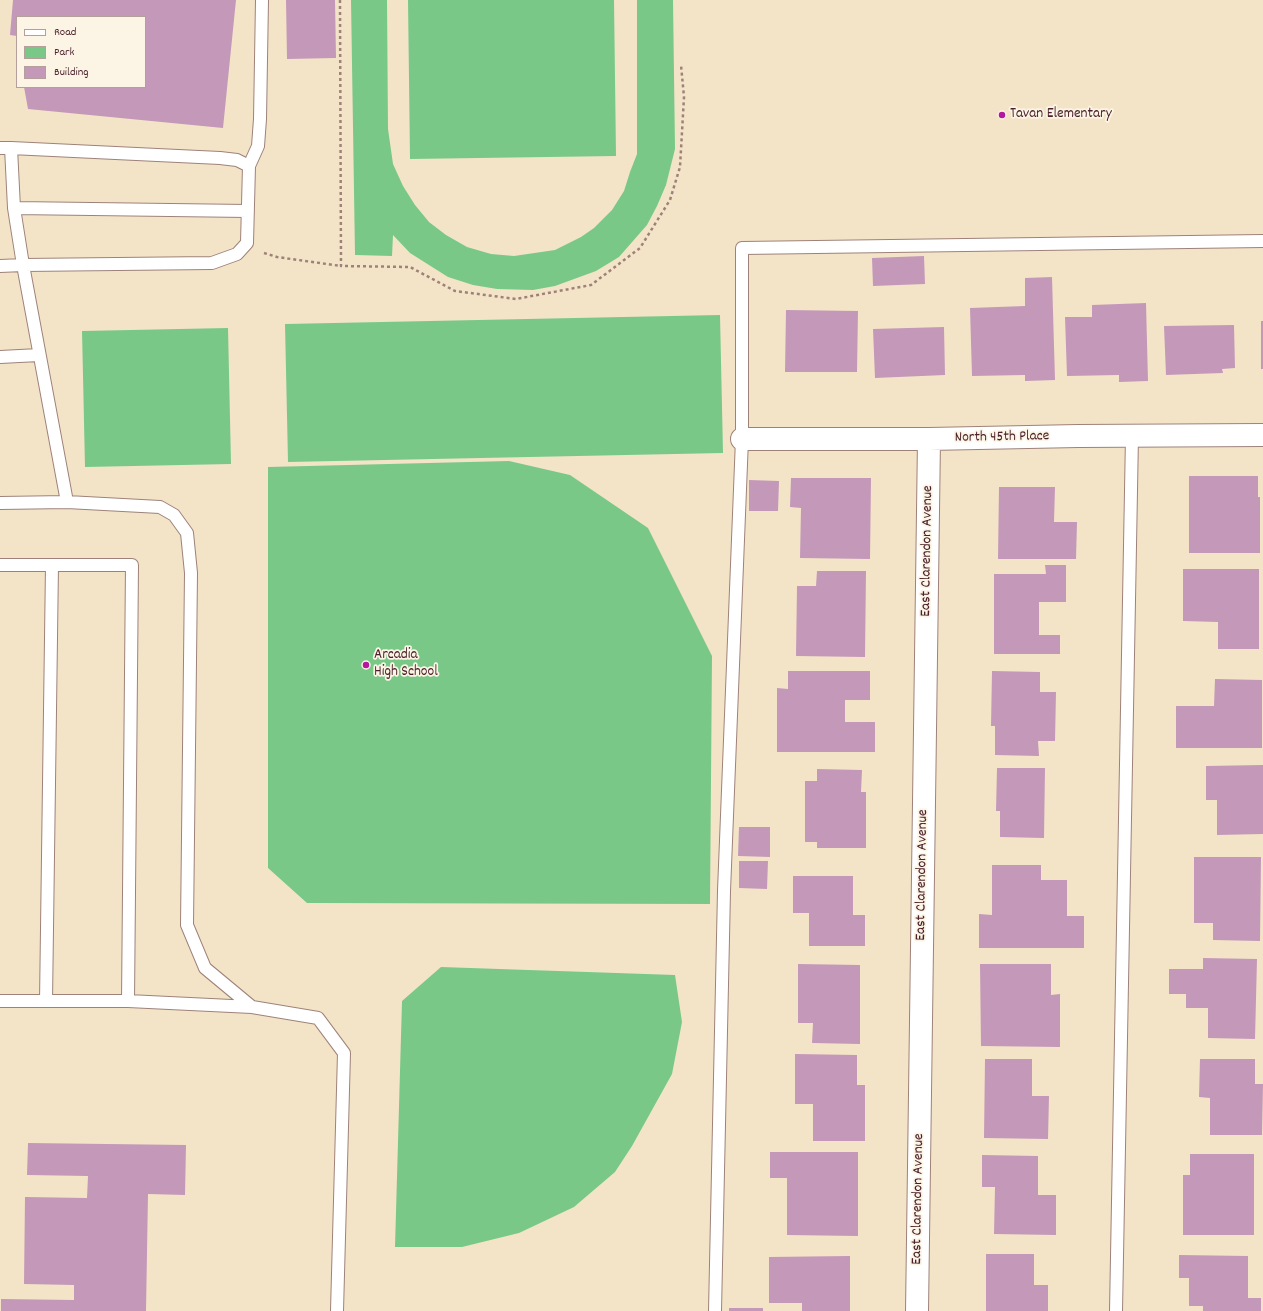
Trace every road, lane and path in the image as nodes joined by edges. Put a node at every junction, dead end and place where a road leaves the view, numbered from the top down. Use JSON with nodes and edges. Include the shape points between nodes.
{"nodes":[{"id":1,"x":262,"y":0,"type":"edge"},
{"id":2,"x":340,"y":0,"type":"edge"},
{"id":3,"x":681,"y":65,"type":"dead end"},
{"id":4,"x":5,"y":148,"type":"edge"},
{"id":5,"x":249,"y":166,"type":"junction"},
{"id":6,"x":14,"y":208,"type":"junction"},
{"id":7,"x":248,"y":211,"type":"junction"},
{"id":8,"x":1263,"y":241,"type":"edge"},
{"id":9,"x":264,"y":253,"type":"dead end"},
{"id":10,"x":23,"y":265,"type":"junction"},
{"id":11,"x":0,"y":266,"type":"edge"},
{"id":12,"x":341,"y":266,"type":"junction"},
{"id":13,"x":39,"y":355,"type":"junction"},
{"id":14,"x":0,"y":357,"type":"edge"},
{"id":15,"x":1263,"y":435,"type":"edge"},
{"id":16,"x":1132,"y":436,"type":"junction"},
{"id":17,"x":742,"y":439,"type":"junction"},
{"id":18,"x":929,"y":439,"type":"junction"},
{"id":19,"x":67,"y":502,"type":"junction"},
{"id":20,"x":0,"y":503,"type":"edge"},
{"id":21,"x":0,"y":565,"type":"edge"},
{"id":22,"x":52,"y":565,"type":"junction"},
{"id":23,"x":46,"y":1001,"type":"junction"},
{"id":24,"x":128,"y":1001,"type":"junction"},
{"id":25,"x":0,"y":1002,"type":"edge"},
{"id":26,"x":252,"y":1007,"type":"junction"},
{"id":27,"x":337,"y":1311,"type":"edge"},
{"id":28,"x":715,"y":1311,"type":"edge"},
{"id":29,"x":917,"y":1311,"type":"edge"},
{"id":30,"x":1116,"y":1311,"type":"edge"}],
"edges":[{"from":1,"to":5,"type":"lane","via":[[258,146]]},
{"from":2,"to":12,"type":"path"},
{"from":3,"to":12,"type":"path","via":[[684,97],[680,167],[670,200],[640,248],[591,286],[516,299],[455,291],[410,267]]},
{"from":4,"to":5,"type":"lane","via":[[220,158],[237,160]]},
{"from":4,"to":6,"type":"lane"},
{"from":5,"to":7,"type":"lane"},
{"from":6,"to":7,"type":"lane"},
{"from":6,"to":10,"type":"lane"},
{"from":7,"to":10,"type":"lane","via":[[247,243],[237,254],[212,263]]},
{"from":8,"to":17,"type":"lane","via":[[742,248]]},
{"from":9,"to":12,"type":"path"},
{"from":10,"to":11,"type":"lane"},
{"from":10,"to":13,"type":"lane"},
{"from":13,"to":14,"type":"lane"},
{"from":13,"to":19,"type":"lane"},
{"from":15,"to":16,"type":"street","name":"North 45th Place"},
{"from":16,"to":18,"type":"street","name":"North 45th Place"},
{"from":16,"to":30,"type":"lane"},
{"from":17,"to":18,"type":"street","name":"North 45th Place"},
{"from":17,"to":28,"type":"lane","via":[[724,891]]},
{"from":18,"to":29,"type":"street","name":"East Clarendon Avenue"},
{"from":19,"to":20,"type":"lane"},
{"from":19,"to":26,"type":"lane","via":[[160,507],[174,514],[187,533],[191,573],[187,925],[204,968]]},
{"from":21,"to":22,"type":"lane"},
{"from":22,"to":23,"type":"lane"},
{"from":22,"to":24,"type":"lane","via":[[132,565]]},
{"from":23,"to":24,"type":"lane"},
{"from":23,"to":25,"type":"lane"},
{"from":24,"to":26,"type":"lane"},
{"from":26,"to":27,"type":"lane","via":[[318,1018],[344,1053]]}]}
